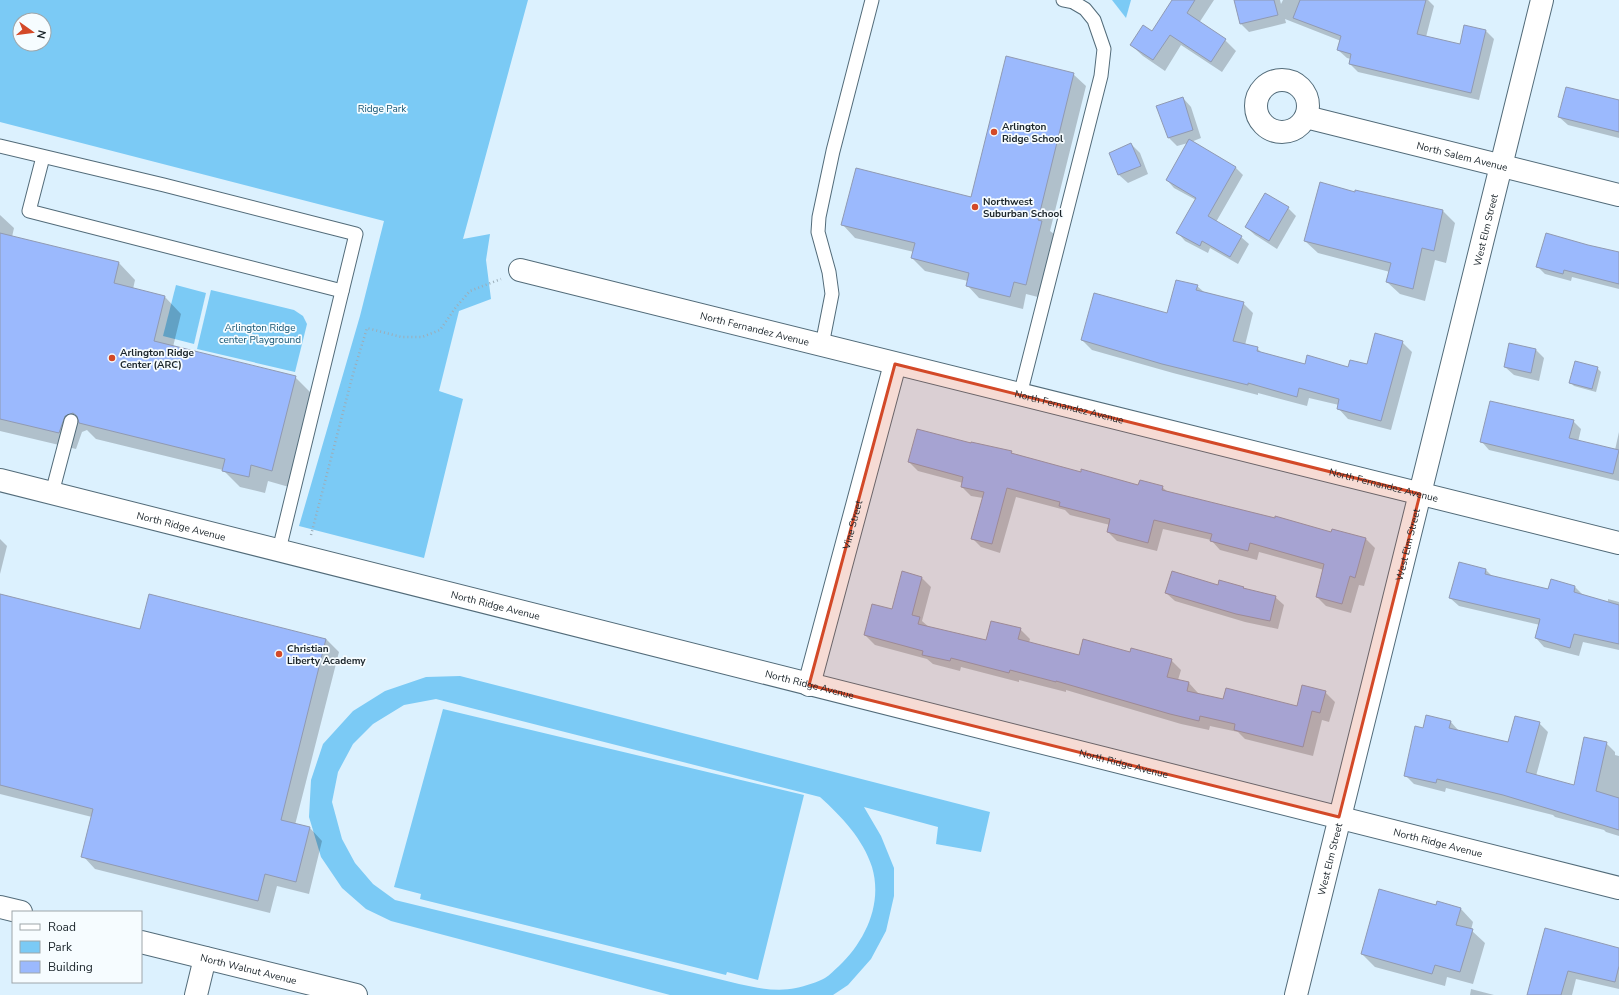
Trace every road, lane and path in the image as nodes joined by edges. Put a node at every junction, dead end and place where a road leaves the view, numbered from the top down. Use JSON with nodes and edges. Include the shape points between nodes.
{"nodes":[{"id":1,"x":872,"y":0,"type":"edge"},
{"id":2,"x":1063,"y":0,"type":"edge"},
{"id":3,"x":1542,"y":0,"type":"edge"},
{"id":4,"x":1306,"y":117,"type":"dead end"},
{"id":5,"x":0,"y":146,"type":"edge"},
{"id":6,"x":43,"y":157,"type":"junction"},
{"id":7,"x":1501,"y":166,"type":"junction"},
{"id":8,"x":1619,"y":196,"type":"edge"},
{"id":9,"x":520,"y":270,"type":"joint"},
{"id":10,"x":342,"y":291,"type":"junction"},
{"id":11,"x":822,"y":345,"type":"junction"},
{"id":12,"x":895,"y":364,"type":"junction"},
{"id":13,"x":1020,"y":395,"type":"junction"},
{"id":14,"x":71,"y":421,"type":"dead end"},
{"id":15,"x":0,"y":480,"type":"edge"},
{"id":16,"x":52,"y":493,"type":"junction"},
{"id":17,"x":1420,"y":494,"type":"junction"},
{"id":18,"x":282,"y":540,"type":"junction"},
{"id":19,"x":1619,"y":543,"type":"edge"},
{"id":20,"x":809,"y":685,"type":"junction"},
{"id":21,"x":1339,"y":817,"type":"junction"},
{"id":22,"x":1619,"y":888,"type":"edge"},
{"id":23,"x":0,"y":907,"type":"edge"},
{"id":24,"x":17,"y":911,"type":"edge"},
{"id":25,"x":142,"y":942,"type":"edge"},
{"id":26,"x":205,"y":958,"type":"junction"},
{"id":27,"x":196,"y":995,"type":"edge"},
{"id":28,"x":356,"y":995,"type":"edge"},
{"id":29,"x":1296,"y":995,"type":"edge"}],
"edges":[{"from":1,"to":11,"type":"lane","via":[[833,150],[819,217],[818,232],[832,294]]},
{"from":2,"to":13,"type":"lane","via":[[1085,9],[1094,20],[1104,49]]},
{"from":3,"to":7,"type":"street","name":"West Elm Street"},
{"from":4,"to":7,"type":"street","name":"North Salem Avenue"},
{"from":5,"to":6,"type":"lane"},
{"from":6,"to":10,"type":"lane","via":[[30,211]]},
{"from":6,"to":10,"type":"lane","via":[[164,184],[356,234]]},
{"from":7,"to":8,"type":"street","name":"North Salem Avenue"},
{"from":7,"to":17,"type":"street","name":"West Elm Street"},
{"from":9,"to":11,"type":"street","name":"North Fernandez Avenue"},
{"from":9,"to":18,"type":"path","via":[[470,292],[440,330],[422,337],[401,337],[367,328],[310,537]]},
{"from":10,"to":18,"type":"lane"},
{"from":11,"to":12,"type":"street","name":"North Fernandez Avenue"},
{"from":12,"to":13,"type":"street","name":"North Fernandez Avenue"},
{"from":12,"to":20,"type":"street","name":"Vine Street"},
{"from":13,"to":17,"type":"street","name":"North Fernandez Avenue"},
{"from":14,"to":16,"type":"lane"},
{"from":15,"to":16,"type":"street","name":"North Ridge Avenue"},
{"from":16,"to":18,"type":"street","name":"North Ridge Avenue"},
{"from":17,"to":19,"type":"street","name":"North Fernandez Avenue"},
{"from":17,"to":21,"type":"street","name":"West Elm Street"},
{"from":18,"to":20,"type":"street","name":"North Ridge Avenue"},
{"from":20,"to":21,"type":"street","name":"North Ridge Avenue"},
{"from":21,"to":22,"type":"street","name":"North Ridge Avenue"},
{"from":21,"to":29,"type":"street","name":"West Elm Street"},
{"from":23,"to":24,"type":"street"},
{"from":25,"to":26,"type":"street","name":"North Walnut Avenue"},
{"from":26,"to":27,"type":"street"},
{"from":26,"to":28,"type":"street","name":"North Walnut Avenue"}]}
